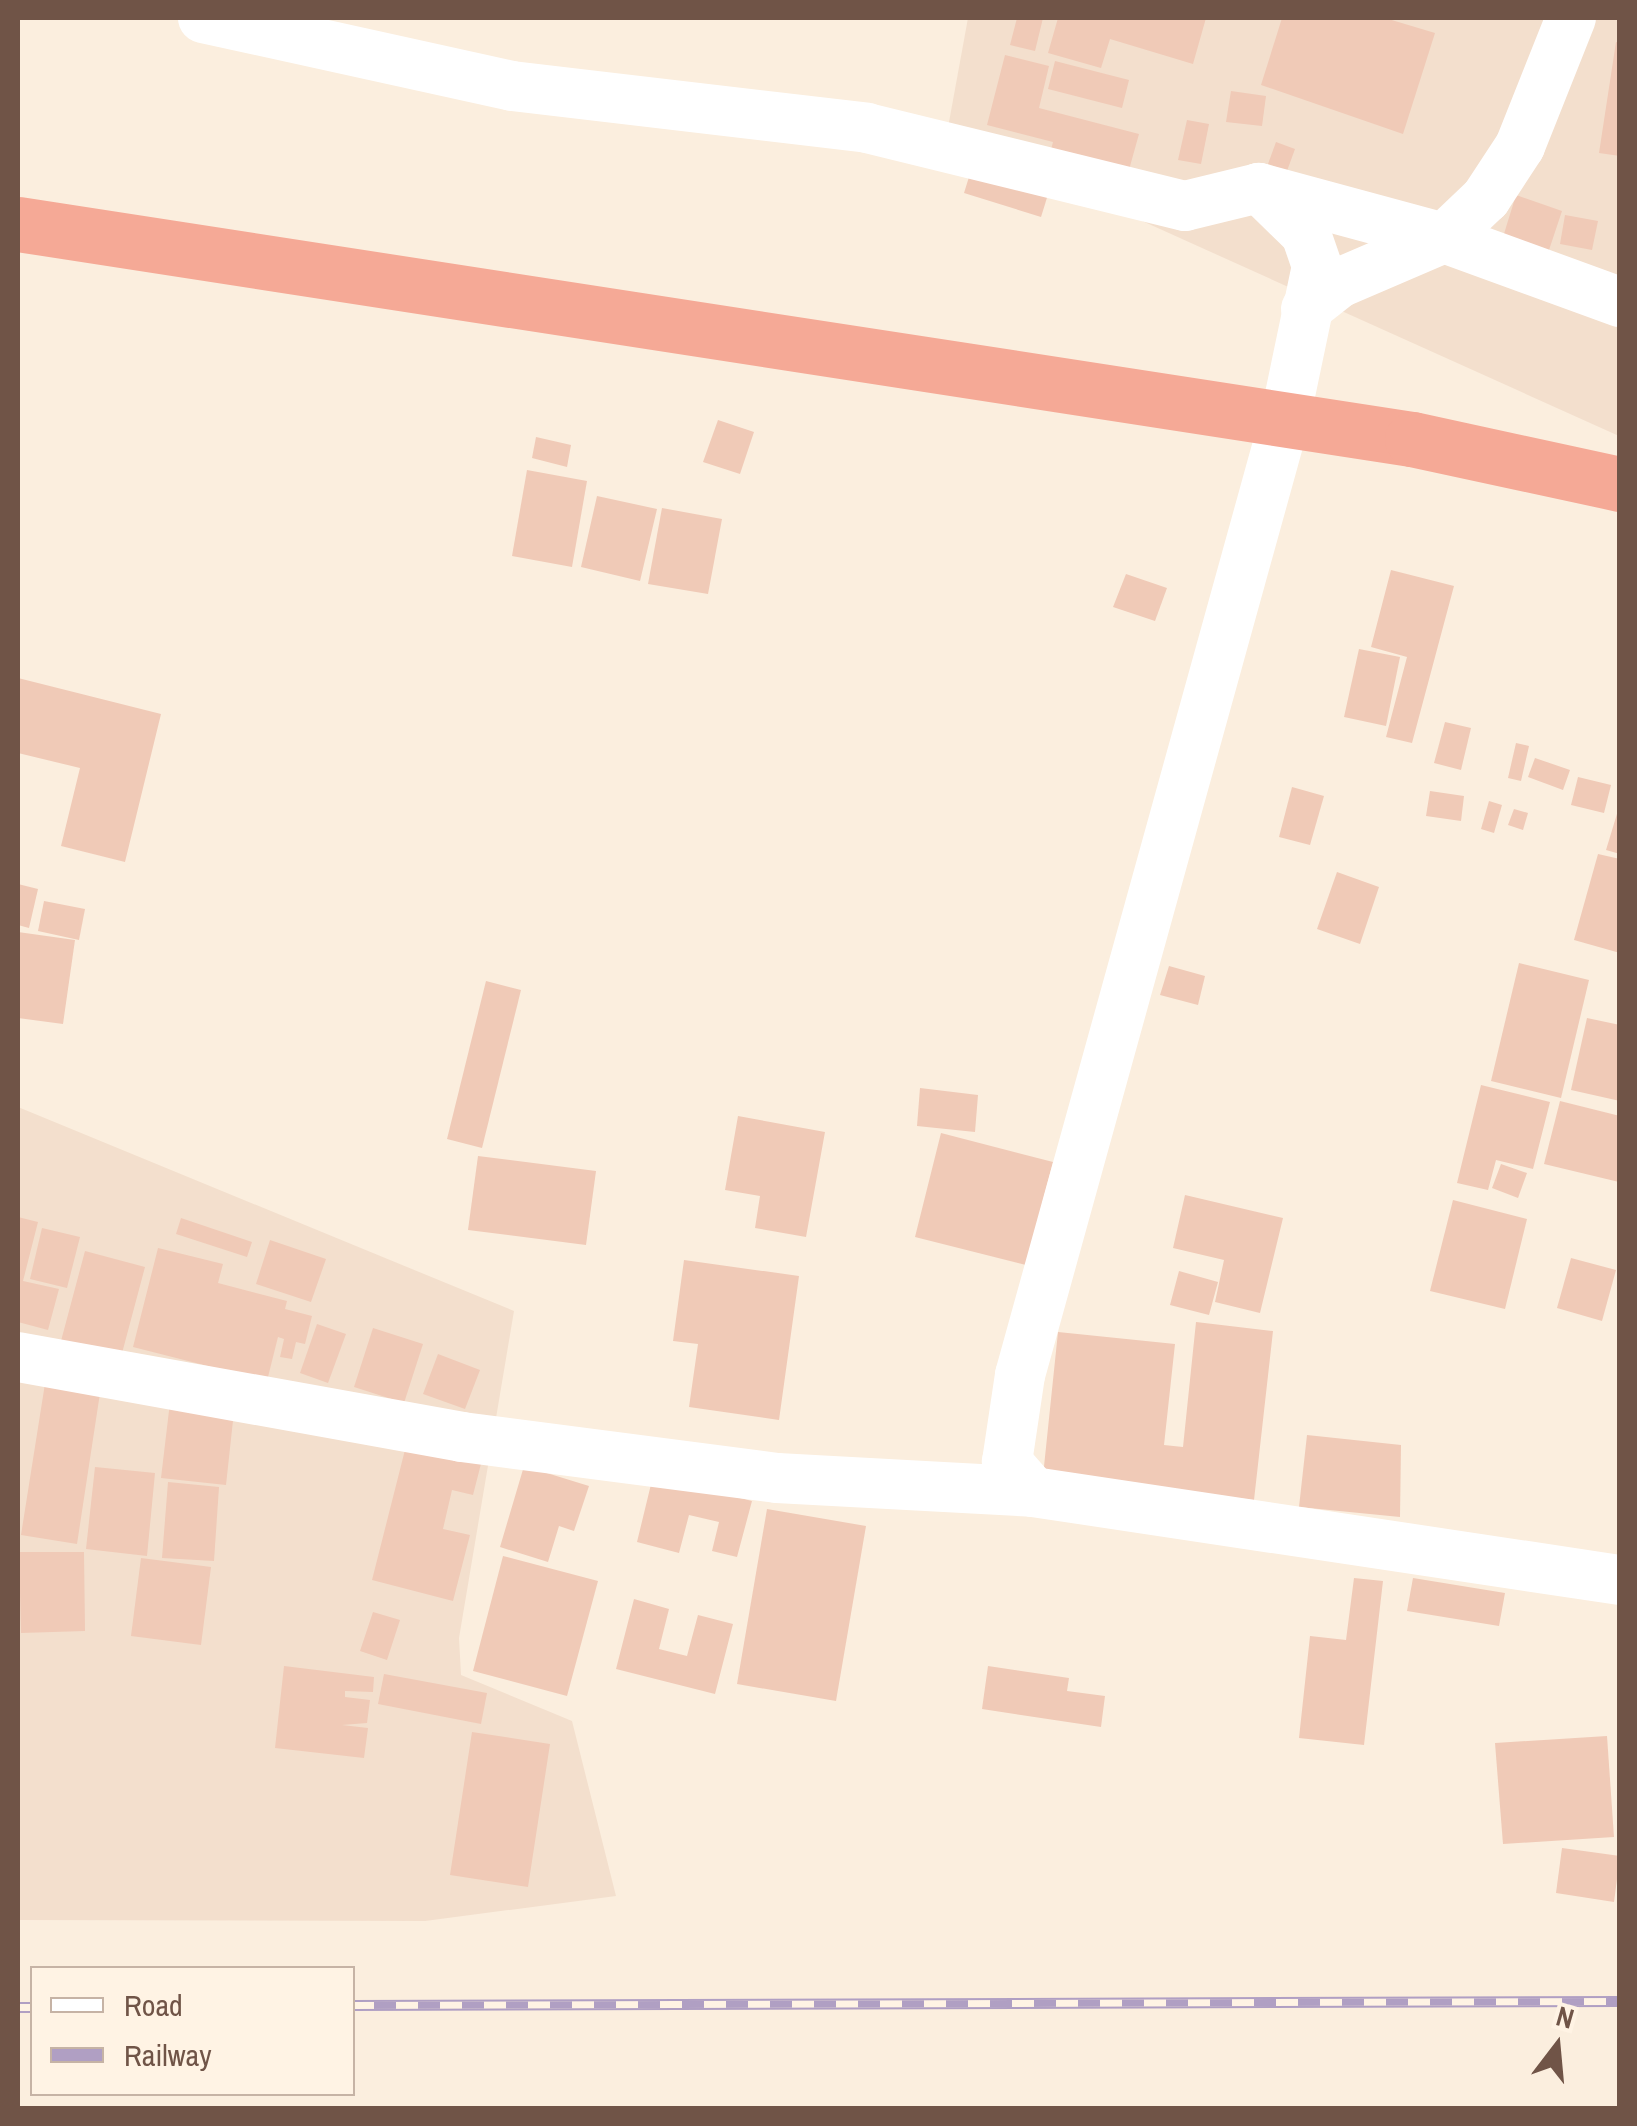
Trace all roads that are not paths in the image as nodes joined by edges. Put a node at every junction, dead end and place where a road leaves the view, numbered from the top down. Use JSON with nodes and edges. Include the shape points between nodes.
{"nodes":[{"id":1,"x":203,"y":18,"type":"edge"},
{"id":2,"x":1571,"y":18,"type":"edge"},
{"id":3,"x":1259,"y":188,"type":"junction"},
{"id":4,"x":18,"y":224,"type":"edge"},
{"id":5,"x":1444,"y":238,"type":"junction"},
{"id":6,"x":1620,"y":302,"type":"edge"},
{"id":7,"x":1306,"y":309,"type":"junction"},
{"id":8,"x":1285,"y":419,"type":"junction"},
{"id":9,"x":1620,"y":484,"type":"edge"},
{"id":10,"x":18,"y":1356,"type":"edge"},
{"id":11,"x":1033,"y":1492,"type":"junction"},
{"id":12,"x":1620,"y":1580,"type":"edge"}],
"edges":[{"from":1,"to":3,"type":"street","via":[[512,86],[866,128],[1185,206]]},
{"from":2,"to":5,"type":"street","via":[[1520,146],[1486,198]]},
{"from":3,"to":5,"type":"street"},
{"from":3,"to":7,"type":"street","via":[[1306,234],[1317,266]]},
{"from":4,"to":8,"type":"highway"},
{"from":5,"to":6,"type":"street"},
{"from":5,"to":7,"type":"street","via":[[1339,283]]},
{"from":7,"to":8,"type":"street"},
{"from":8,"to":9,"type":"highway"},
{"from":8,"to":11,"type":"street","via":[[1020,1375],[1007,1462]]},
{"from":10,"to":11,"type":"street","via":[[462,1438],[777,1478]]},
{"from":11,"to":12,"type":"street"}]}
